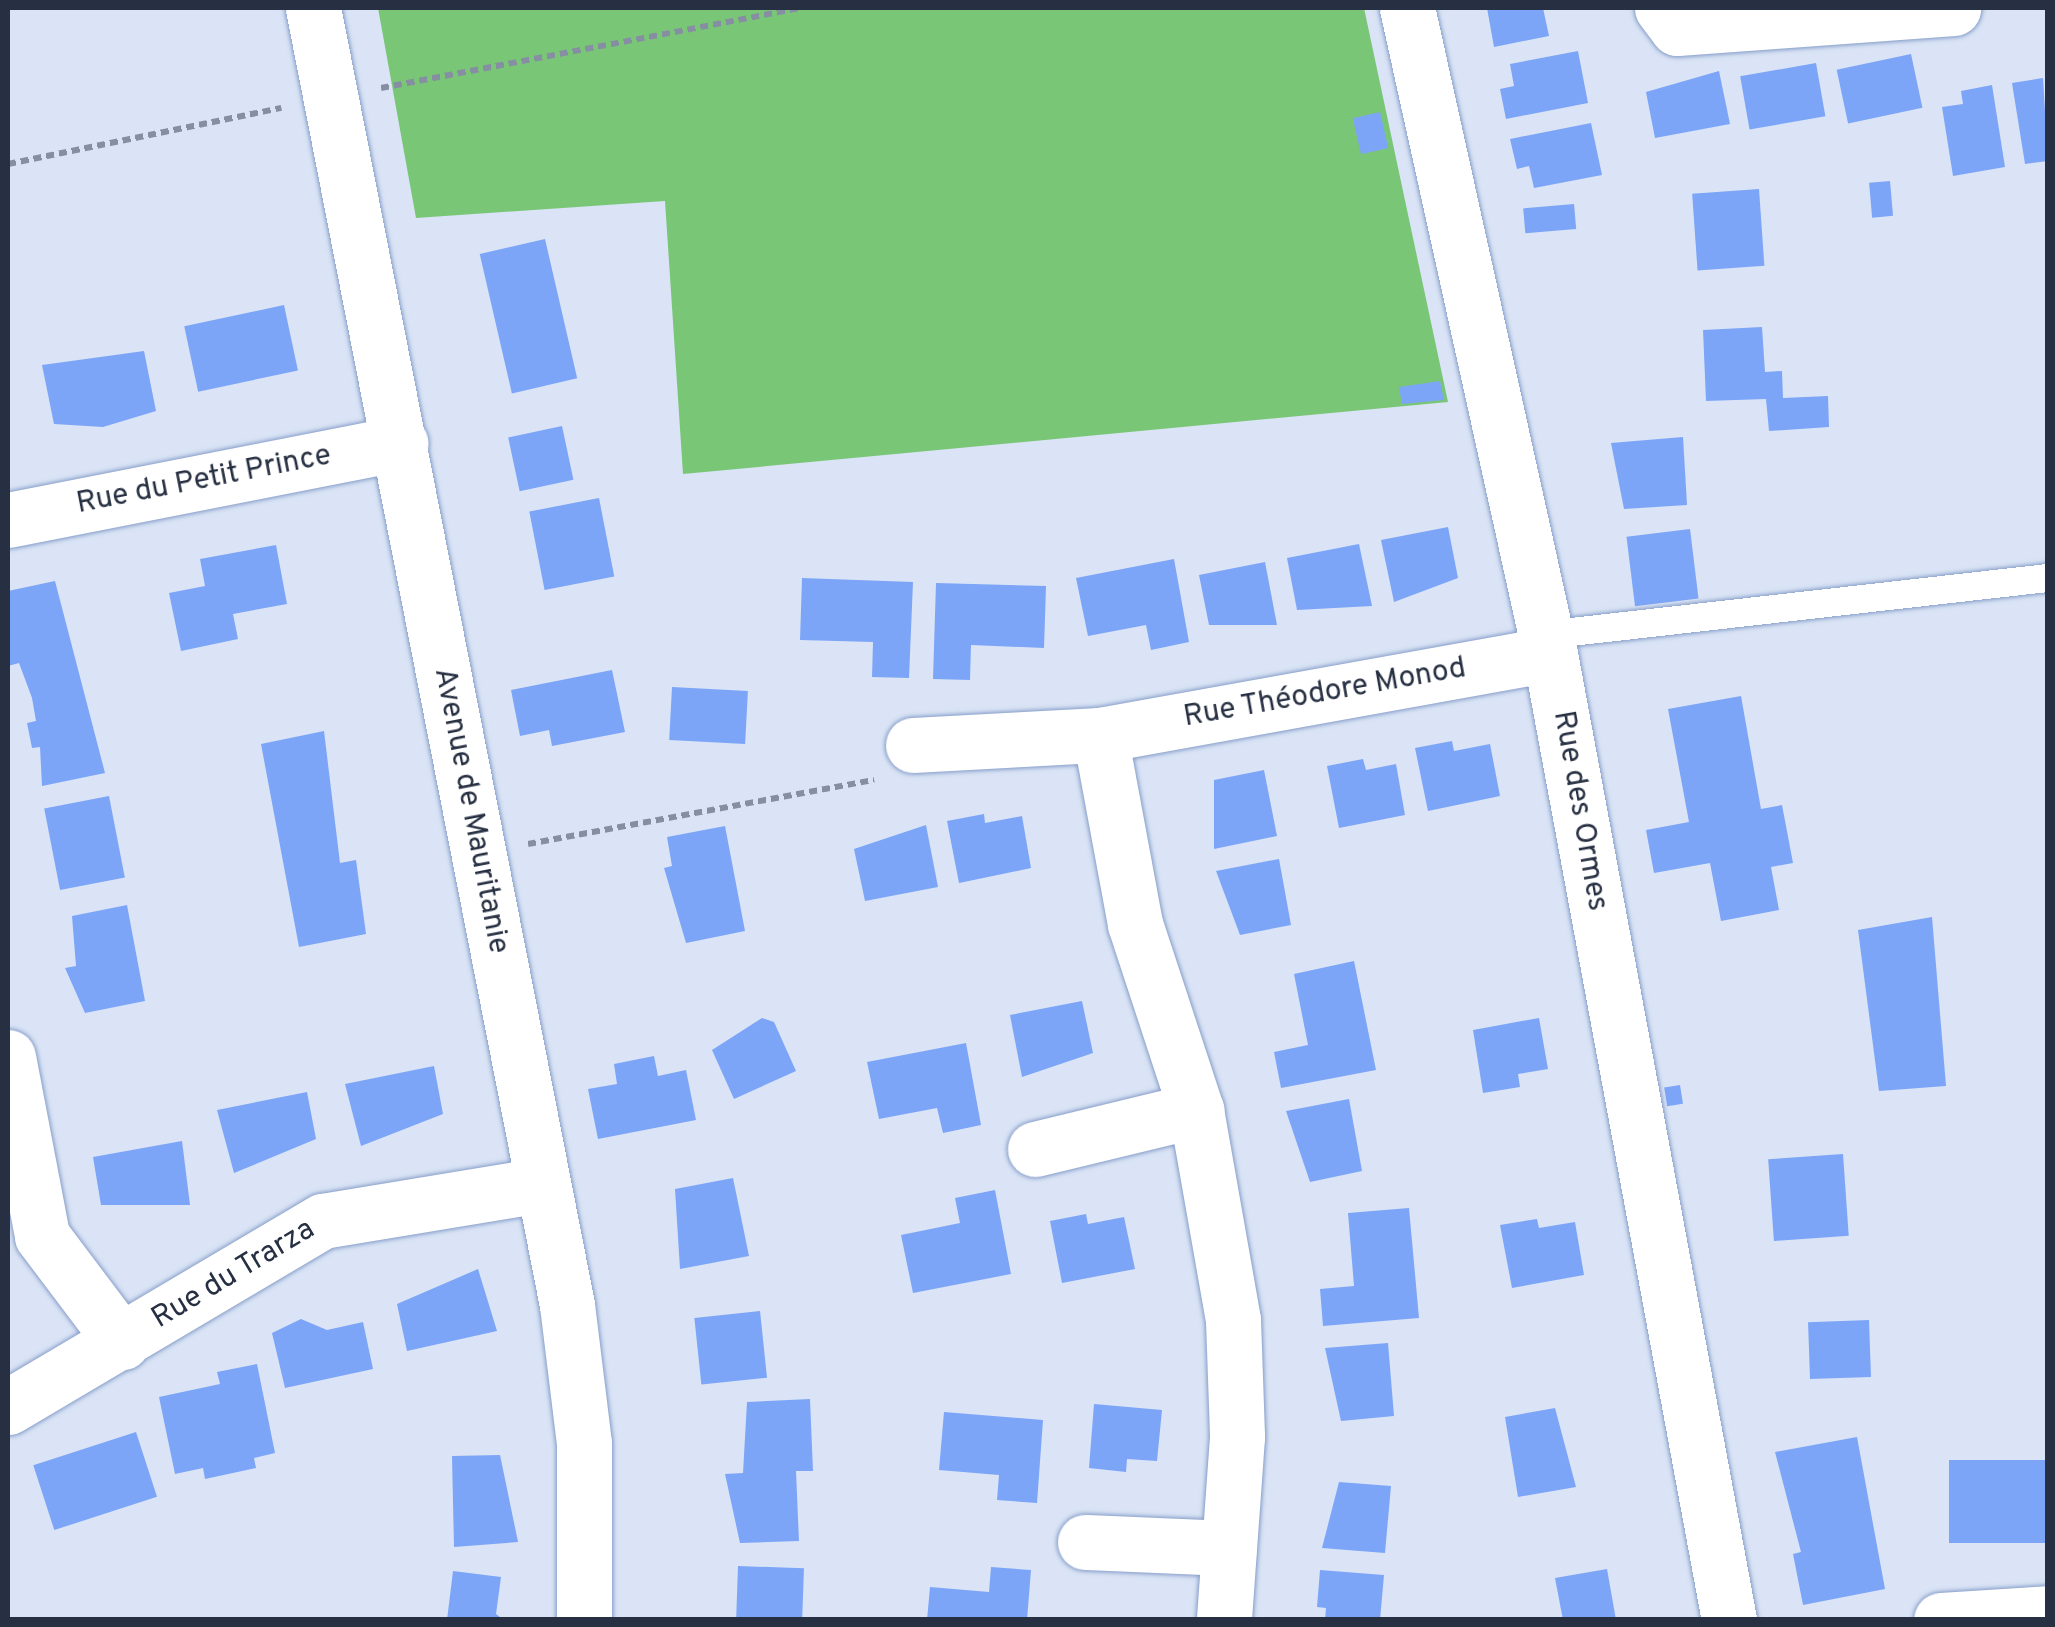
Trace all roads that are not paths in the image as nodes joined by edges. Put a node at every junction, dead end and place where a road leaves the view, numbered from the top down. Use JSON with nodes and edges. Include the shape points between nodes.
{"nodes":[{"id":1,"x":313,"y":8,"type":"edge"},
{"id":2,"x":1407,"y":8,"type":"edge"},
{"id":3,"x":1662,"y":8,"type":"edge"},
{"id":4,"x":1953,"y":8,"type":"edge"},
{"id":5,"x":401,"y":442,"type":"junction"},
{"id":6,"x":8,"y":520,"type":"edge"},
{"id":7,"x":2048,"y":578,"type":"edge"},
{"id":8,"x":1548,"y":644,"type":"junction"},
{"id":9,"x":1100,"y":735,"type":"junction"},
{"id":10,"x":913,"y":745,"type":"road end"},
{"id":11,"x":8,"y":1057,"type":"edge"},
{"id":12,"x":1196,"y":1110,"type":"junction"},
{"id":13,"x":1034,"y":1149,"type":"dead end"},
{"id":14,"x":540,"y":1186,"type":"junction"},
{"id":15,"x":122,"y":1342,"type":"junction"},
{"id":16,"x":8,"y":1408,"type":"edge"},
{"id":17,"x":1086,"y":1542,"type":"dead end"},
{"id":18,"x":1229,"y":1548,"type":"junction"},
{"id":19,"x":2048,"y":1613,"type":"edge"},
{"id":20,"x":584,"y":1620,"type":"edge"},
{"id":21,"x":1224,"y":1620,"type":"edge"},
{"id":22,"x":1729,"y":1620,"type":"edge"},
{"id":23,"x":1940,"y":1620,"type":"edge"}],
"edges":[{"from":1,"to":5,"type":"street","name":"Avenue de Mauritanie"},
{"from":2,"to":8,"type":"street","name":"Rue des Ormes"},
{"from":3,"to":4,"type":"street","via":[[1677,28]]},
{"from":5,"to":6,"type":"street","name":"Rue du Petit Prince"},
{"from":5,"to":14,"type":"street","name":"Avenue de Mauritanie"},
{"from":7,"to":8,"type":"lane"},
{"from":8,"to":9,"type":"street","name":"Rue Théodore Monod"},
{"from":8,"to":22,"type":"street","name":"Rue des Ormes"},
{"from":9,"to":10,"type":"street","name":"Rue Théodore Monod"},
{"from":9,"to":12,"type":"street","via":[[1135,924]]},
{"from":11,"to":15,"type":"street","via":[[42,1236]]},
{"from":12,"to":13,"type":"street"},
{"from":12,"to":18,"type":"street","via":[[1233,1320]]},
{"from":14,"to":15,"type":"street","name":"Rue du Trarza","via":[[322,1221]]},
{"from":14,"to":20,"type":"street","name":"Avenue de Mauritanie","via":[[584,1442]]},
{"from":15,"to":16,"type":"street","name":"Rue du Trarza"},
{"from":17,"to":18,"type":"street"},
{"from":18,"to":21,"type":"street"},
{"from":19,"to":23,"type":"street"}]}
